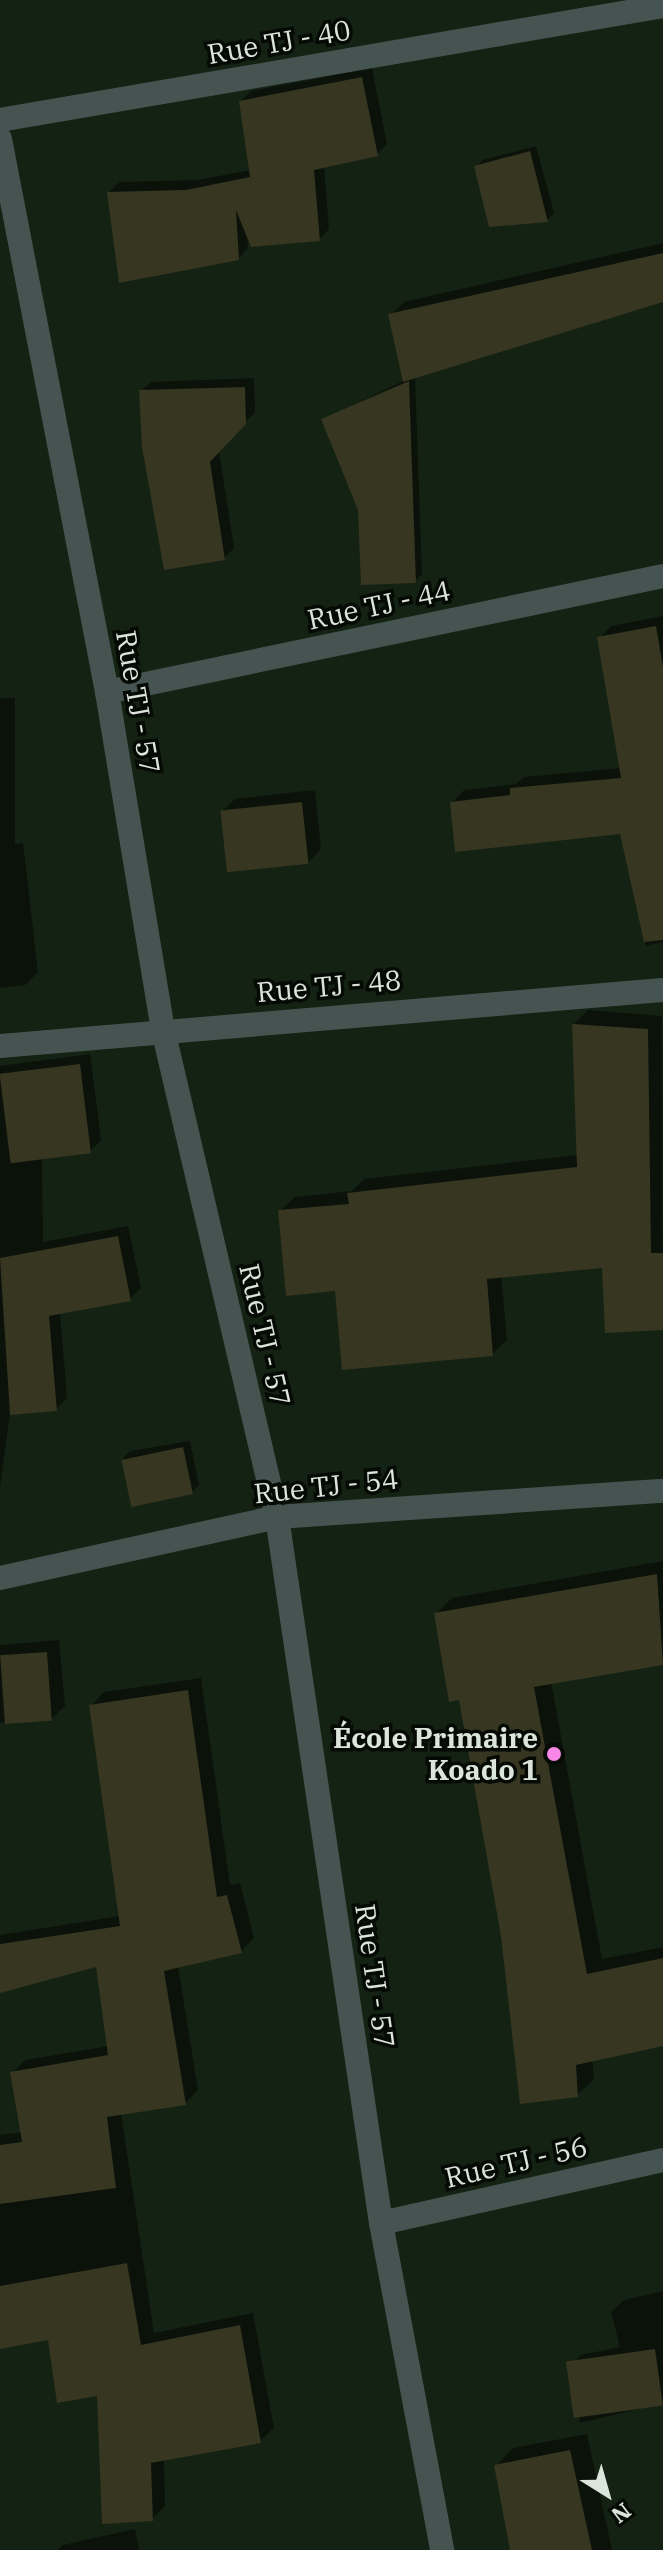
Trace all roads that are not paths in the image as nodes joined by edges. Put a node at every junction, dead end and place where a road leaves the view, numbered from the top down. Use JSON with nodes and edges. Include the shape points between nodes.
{"nodes":[{"id":1,"x":663,"y":6,"type":"edge"},
{"id":2,"x":0,"y":120,"type":"edge"},
{"id":3,"x":0,"y":139,"type":"edge"},
{"id":4,"x":663,"y":576,"type":"edge"},
{"id":5,"x":107,"y":692,"type":"junction"},
{"id":6,"x":663,"y":990,"type":"edge"},
{"id":7,"x":163,"y":1030,"type":"junction"},
{"id":8,"x":0,"y":1046,"type":"edge"},
{"id":9,"x":663,"y":1491,"type":"edge"},
{"id":10,"x":277,"y":1517,"type":"junction"},
{"id":11,"x":0,"y":1578,"type":"edge"},
{"id":12,"x":663,"y":2160,"type":"edge"},
{"id":13,"x":381,"y":2223,"type":"junction"},
{"id":14,"x":442,"y":2550,"type":"edge"}],
"edges":[{"from":1,"to":2,"type":"street","name":"Rue TJ - 40"},
{"from":3,"to":5,"type":"street","name":"Rue TJ - 57"},
{"from":4,"to":5,"type":"street","name":"Rue TJ - 44"},
{"from":5,"to":7,"type":"street","name":"Rue TJ - 57"},
{"from":6,"to":7,"type":"street","name":"Rue TJ - 48"},
{"from":7,"to":8,"type":"street","name":"Rue TJ - 48"},
{"from":7,"to":10,"type":"street","name":"Rue TJ - 57"},
{"from":9,"to":10,"type":"street","name":"Rue TJ - 54"},
{"from":10,"to":11,"type":"street","name":"Rue TJ - 54"},
{"from":10,"to":13,"type":"street","name":"Rue TJ - 57"},
{"from":12,"to":13,"type":"street","name":"Rue TJ - 56"},
{"from":13,"to":14,"type":"street","name":"Rue TJ - 57"}]}
